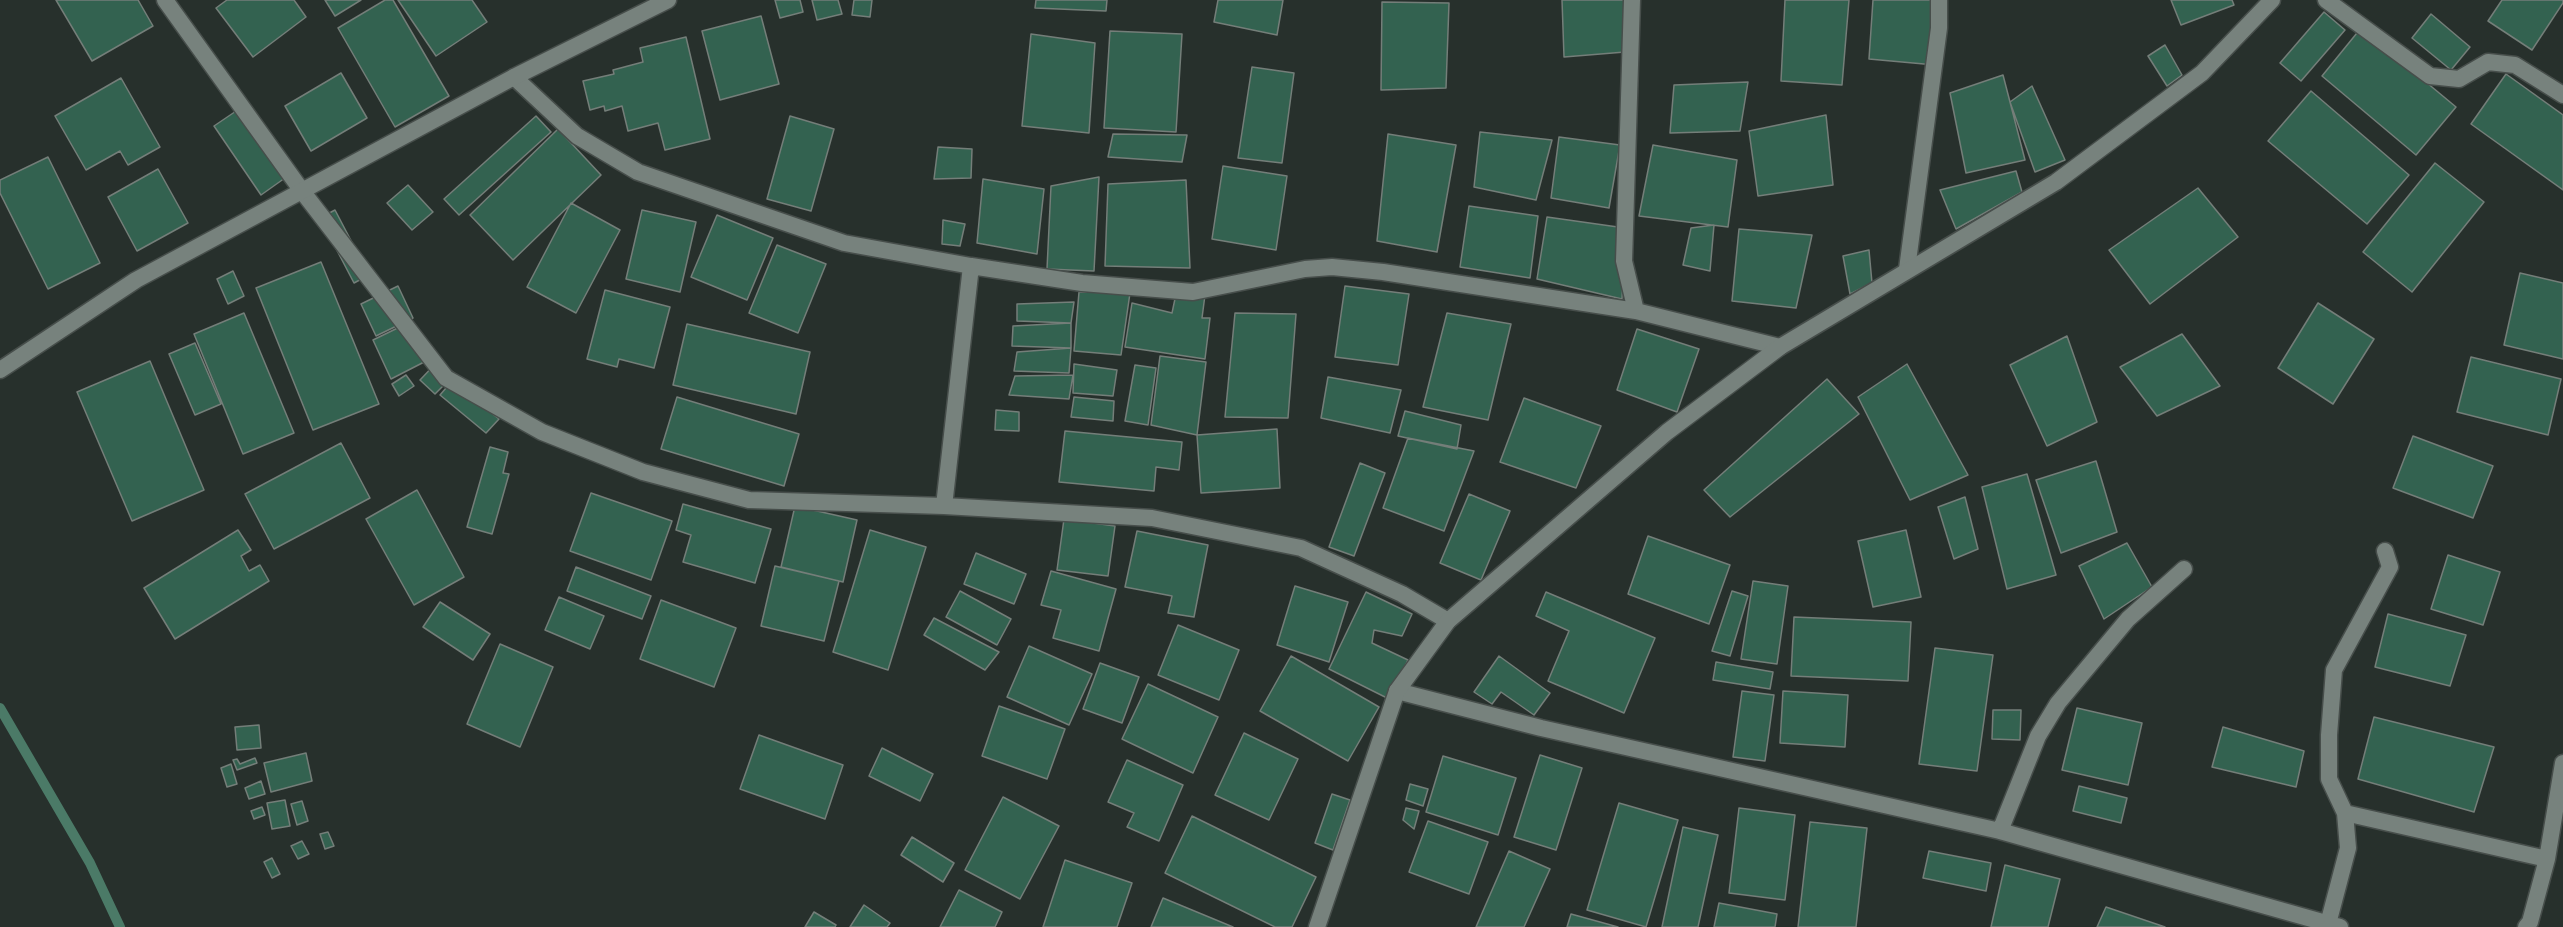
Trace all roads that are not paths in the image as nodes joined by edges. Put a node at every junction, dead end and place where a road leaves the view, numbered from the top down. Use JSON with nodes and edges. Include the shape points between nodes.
{"nodes":[{"id":1,"x":165,"y":0,"type":"edge"},
{"id":2,"x":668,"y":0,"type":"edge"},
{"id":3,"x":1632,"y":0,"type":"edge"},
{"id":4,"x":1939,"y":0,"type":"edge"},
{"id":5,"x":2272,"y":0,"type":"edge"},
{"id":6,"x":2325,"y":0,"type":"edge"},
{"id":7,"x":514,"y":77,"type":"junction"},
{"id":8,"x":2563,"y":95,"type":"edge"},
{"id":9,"x":302,"y":191,"type":"junction"},
{"id":10,"x":971,"y":266,"type":"junction"},
{"id":11,"x":1906,"y":269,"type":"junction"},
{"id":12,"x":1636,"y":311,"type":"junction"},
{"id":13,"x":1780,"y":347,"type":"junction"},
{"id":14,"x":0,"y":370,"type":"edge"},
{"id":15,"x":944,"y":506,"type":"junction"},
{"id":16,"x":2385,"y":551,"type":"dead end"},
{"id":17,"x":2184,"y":569,"type":"dead end"},
{"id":18,"x":1448,"y":621,"type":"junction"},
{"id":19,"x":1397,"y":691,"type":"junction"},
{"id":20,"x":2563,"y":763,"type":"edge"},
{"id":21,"x":2345,"y":813,"type":"junction"},
{"id":22,"x":2000,"y":831,"type":"junction"},
{"id":23,"x":2547,"y":858,"type":"junction"},
{"id":24,"x":2334,"y":926,"type":"edge"},
{"id":25,"x":1317,"y":927,"type":"edge"},
{"id":26,"x":2526,"y":927,"type":"edge"}],
"edges":[{"from":1,"to":9,"type":"street"},
{"from":2,"to":7,"type":"street"},
{"from":3,"to":12,"type":"street","via":[[1624,261]]},
{"from":4,"to":11,"type":"street","via":[[1938,37]]},
{"from":5,"to":11,"type":"street","via":[[2202,73],[2056,182]]},
{"from":6,"to":8,"type":"street","via":[[2430,76],[2459,79],[2488,62],[2515,65]]},
{"from":7,"to":9,"type":"street"},
{"from":7,"to":10,"type":"street","via":[[577,136],[638,172],[844,243]]},
{"from":9,"to":14,"type":"street","via":[[136,280]]},
{"from":9,"to":15,"type":"street","via":[[446,378],[542,432],[644,472],[749,500]]},
{"from":10,"to":12,"type":"street","via":[[1082,284],[1193,292],[1332,267]]},
{"from":10,"to":15,"type":"street"},
{"from":11,"to":13,"type":"street"},
{"from":12,"to":13,"type":"street"},
{"from":13,"to":18,"type":"street","via":[[1667,432]]},
{"from":15,"to":18,"type":"street","via":[[1152,518],[1301,548],[1402,594]]},
{"from":16,"to":21,"type":"street","via":[[2390,567],[2334,670],[2329,779]]},
{"from":17,"to":22,"type":"street","via":[[2128,619],[2058,703],[2038,736]]},
{"from":18,"to":19,"type":"street"},
{"from":19,"to":22,"type":"street","via":[[1541,728]]},
{"from":19,"to":25,"type":"street"},
{"from":20,"to":23,"type":"street"},
{"from":21,"to":23,"type":"street"},
{"from":21,"to":24,"type":"street","via":[[2348,848]]},
{"from":22,"to":24,"type":"street"},
{"from":23,"to":26,"type":"street"}]}
